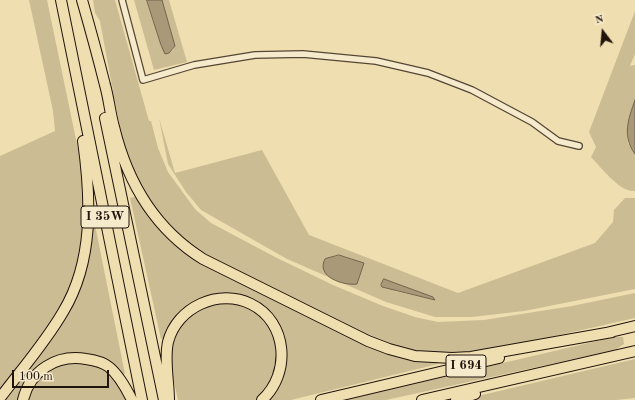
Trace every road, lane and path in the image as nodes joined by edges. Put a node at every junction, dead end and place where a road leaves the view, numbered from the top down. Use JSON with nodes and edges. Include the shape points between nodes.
{"nodes":[{"id":1,"x":61,"y":0,"type":"edge"},
{"id":2,"x":81,"y":0,"type":"edge"},
{"id":3,"x":122,"y":0,"type":"edge"},
{"id":4,"x":68,"y":34,"type":"junction"},
{"id":5,"x":579,"y":146,"type":"dead end"},
{"id":6,"x":635,"y":326,"type":"edge"},
{"id":7,"x":612,"y":332,"type":"junction"},
{"id":8,"x":635,"y":351,"type":"edge"},
{"id":9,"x":525,"y":376,"type":"junction"},
{"id":10,"x":0,"y":398,"type":"edge"},
{"id":11,"x":23,"y":400,"type":"edge"},
{"id":12,"x":132,"y":400,"type":"edge"},
{"id":13,"x":142,"y":400,"type":"edge"},
{"id":14,"x":164,"y":400,"type":"edge"},
{"id":15,"x":169,"y":400,"type":"edge"},
{"id":16,"x":262,"y":400,"type":"edge"},
{"id":17,"x":321,"y":400,"type":"edge"},
{"id":18,"x":422,"y":400,"type":"edge"},
{"id":19,"x":456,"y":400,"type":"edge"}],
"edges":[{"from":1,"to":4,"type":"highway","number":"I 35W"},
{"from":2,"to":7,"type":"highway","via":[[114,127],[134,183],[160,224],[203,260],[368,341],[424,357],[470,356]]},
{"from":2,"to":14,"type":"highway","number":"I 35W"},
{"from":3,"to":5,"type":"street","via":[[143,80],[208,63],[255,55],[303,54],[376,61],[428,73],[465,87],[511,109],[558,141]]},
{"from":4,"to":10,"type":"highway","via":[[88,183],[85,255],[64,311]]},
{"from":4,"to":13,"type":"highway","number":"I 35W"},
{"from":6,"to":7,"type":"highway","number":"I 694"},
{"from":7,"to":17,"type":"highway","number":"I 694"},
{"from":8,"to":9,"type":"highway","number":"I 694"},
{"from":9,"to":18,"type":"highway","number":"I 694"},
{"from":9,"to":19,"type":"highway"},
{"from":11,"to":12,"type":"highway","via":[[30,383],[44,368],[64,358],[91,360],[108,366]]},
{"from":15,"to":16,"type":"highway","via":[[167,349],[175,326],[194,307],[225,298],[244,301],[256,307],[269,319],[279,338],[282,350],[281,368],[273,387]]}]}
